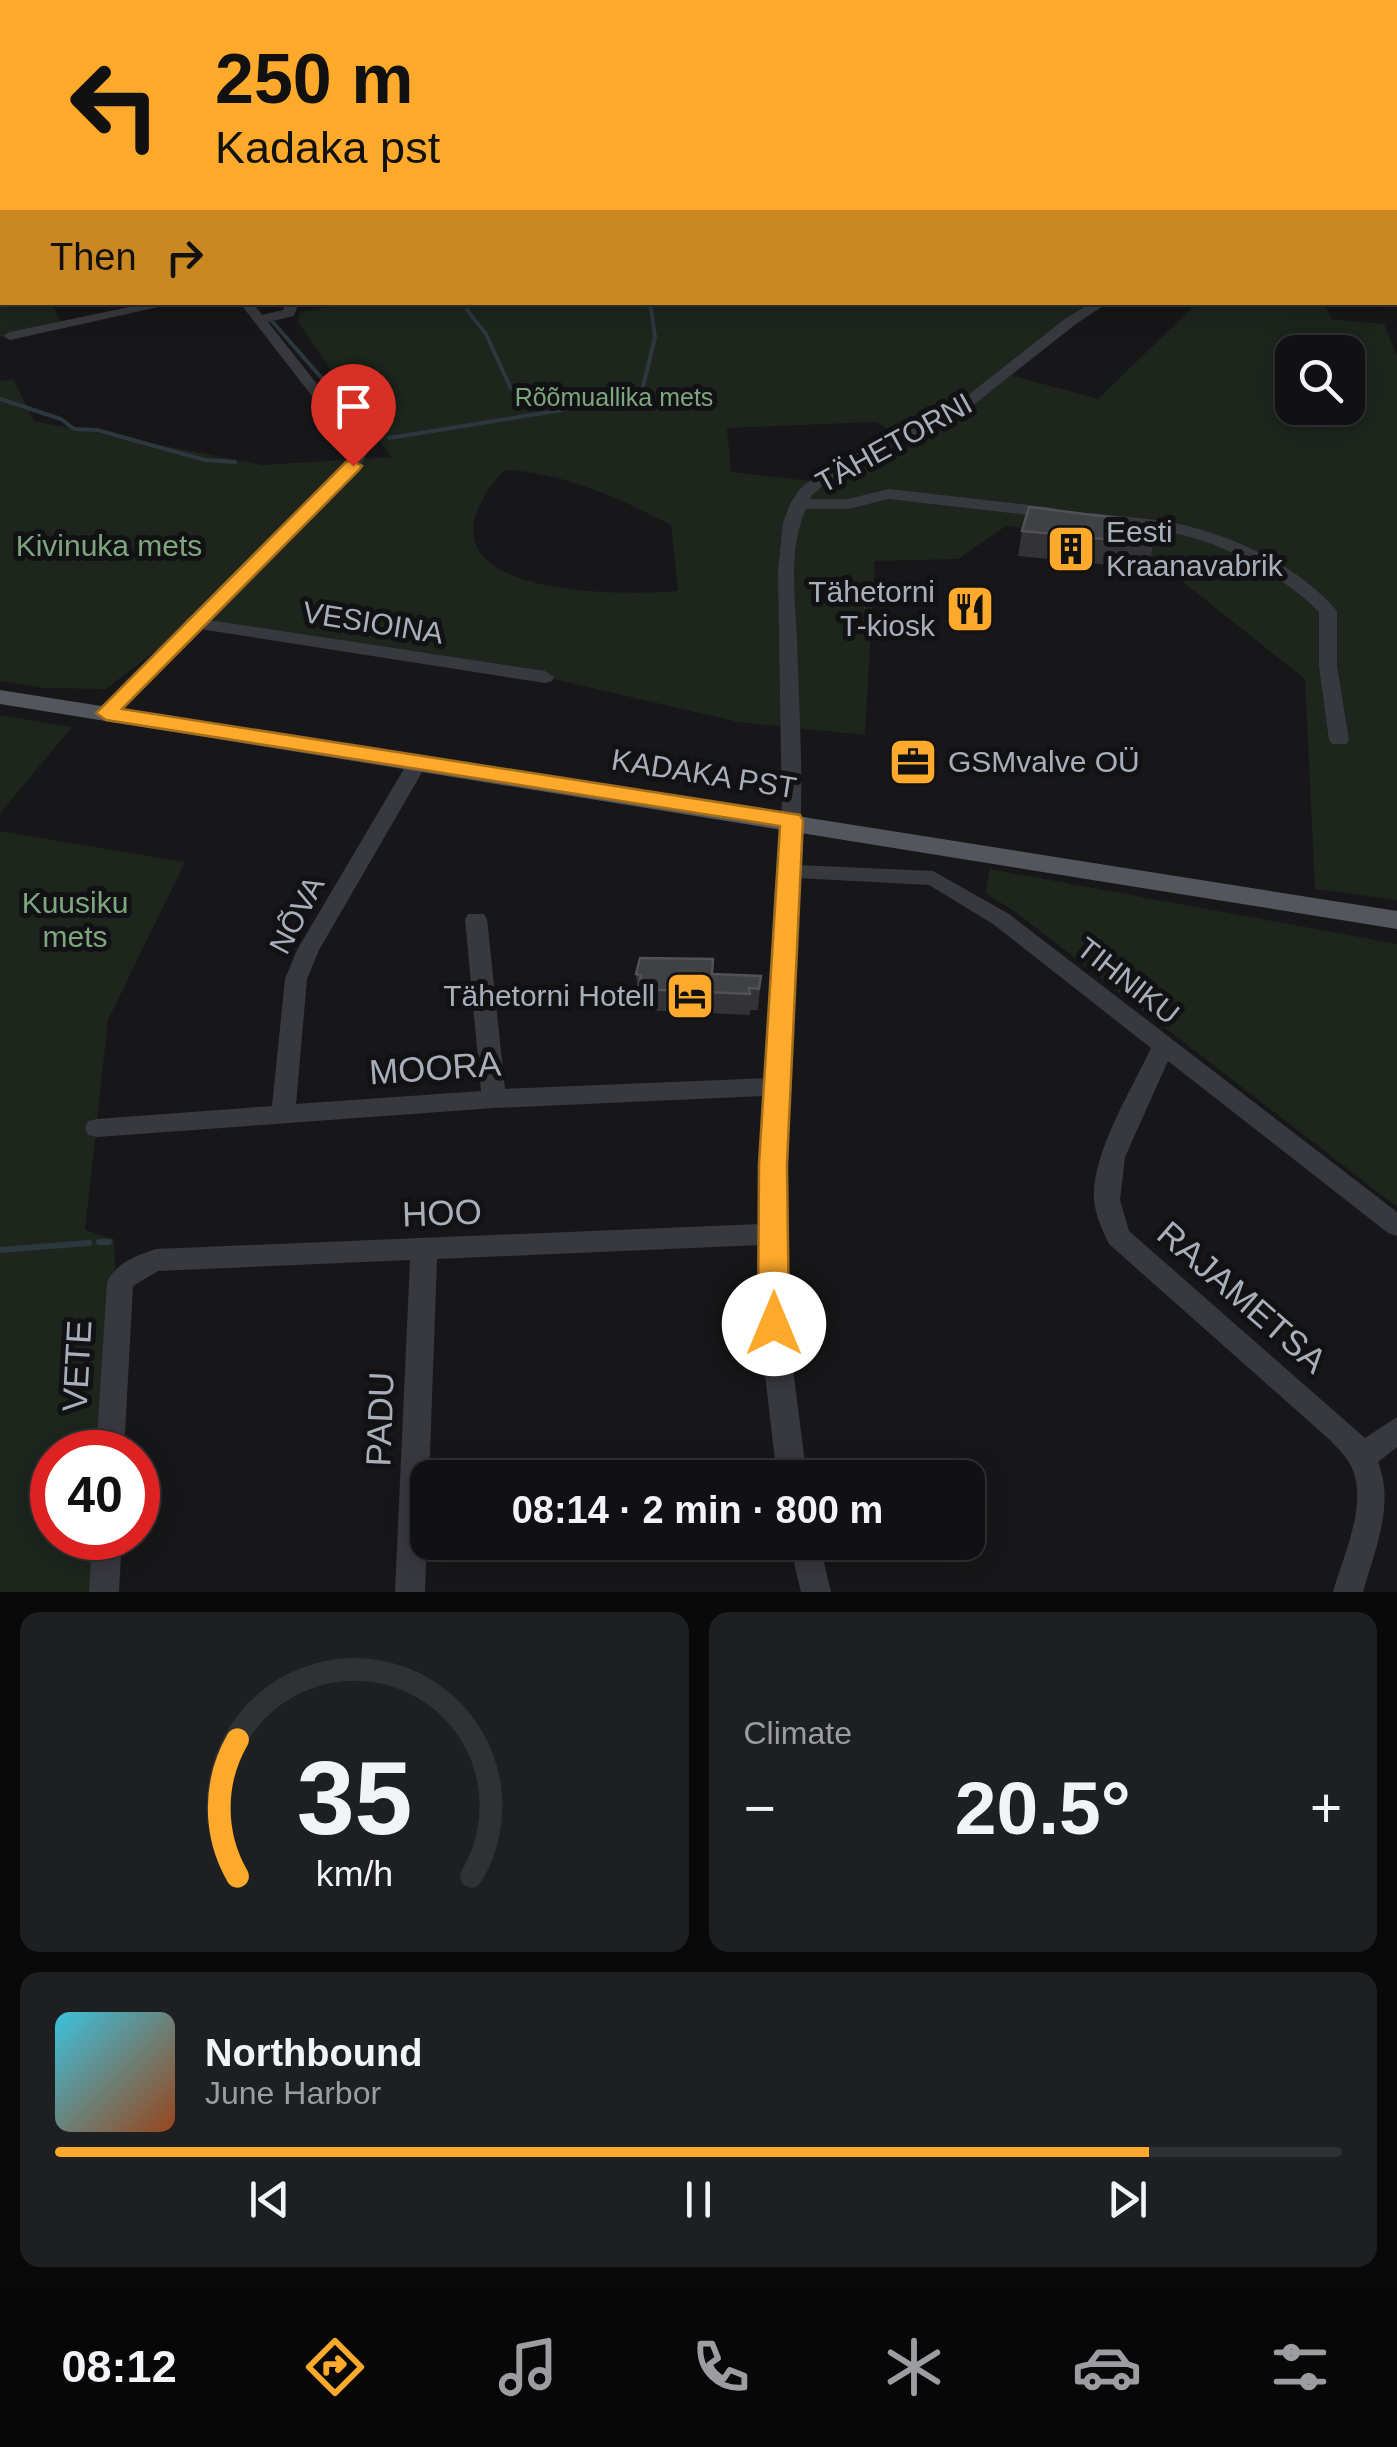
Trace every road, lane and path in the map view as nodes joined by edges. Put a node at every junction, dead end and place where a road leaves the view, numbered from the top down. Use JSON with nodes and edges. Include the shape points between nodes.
{"nodes":[{"id":1,"x":160,"y":305,"type":"edge"},
{"id":2,"x":247,"y":305,"type":"edge"},
{"id":3,"x":291,"y":305,"type":"edge"},
{"id":4,"x":1098,"y":305,"type":"edge"},
{"id":5,"x":258,"y":320,"type":"junction"},
{"id":6,"x":10,"y":336,"type":"dead end"},
{"id":7,"x":798,"y":504,"type":"junction"},
{"id":8,"x":192,"y":623,"type":"junction"},
{"id":9,"x":545,"y":678,"type":"dead end"},
{"id":10,"x":0,"y":697,"type":"edge"},
{"id":11,"x":106,"y":713,"type":"junction"},
{"id":12,"x":1339,"y":740,"type":"dead end"},
{"id":13,"x":418,"y":762,"type":"junction"},
{"id":14,"x":792,"y":820,"type":"junction"},
{"id":15,"x":788,"y":871,"type":"junction"},
{"id":16,"x":476,"y":919,"type":"dead end"},
{"id":17,"x":1397,"y":920,"type":"edge"},
{"id":18,"x":1162,"y":1047,"type":"junction"},
{"id":19,"x":778,"y":1086,"type":"junction"},
{"id":20,"x":494,"y":1099,"type":"junction"},
{"id":21,"x":284,"y":1114,"type":"junction"},
{"id":22,"x":97,"y":1128,"type":"dead end"},
{"id":23,"x":1397,"y":1226,"type":"edge"},
{"id":24,"x":773,"y":1234,"type":"junction"},
{"id":25,"x":424,"y":1249,"type":"junction"},
{"id":26,"x":120,"y":1282,"type":"joint"},
{"id":27,"x":111,"y":1430,"type":"edge"},
{"id":28,"x":1397,"y":1430,"type":"edge"},
{"id":29,"x":1362,"y":1458,"type":"junction"},
{"id":30,"x":790,"y":1460,"type":"edge"},
{"id":31,"x":105,"y":1560,"type":"edge"},
{"id":32,"x":808,"y":1560,"type":"edge"},
{"id":33,"x":104,"y":1592,"type":"edge"},
{"id":34,"x":410,"y":1592,"type":"edge"},
{"id":35,"x":816,"y":1592,"type":"edge"},
{"id":36,"x":1348,"y":1592,"type":"edge"}],
"edges":[{"from":1,"to":6,"type":"street"},
{"from":2,"to":5,"type":"street"},
{"from":3,"to":5,"type":"street","via":[[289,313]]},
{"from":4,"to":7,"type":"street","name":"TÄHETORNI","via":[[962,407],[830,472]]},
{"from":5,"to":8,"type":"street","via":[[359,453]]},
{"from":7,"to":12,"type":"street","via":[[903,495],[1182,530],[1279,574],[1328,612]]},
{"from":7,"to":14,"type":"street","name":"TÄHETORNI","via":[[786,571]]},
{"from":8,"to":9,"type":"street","name":"VESIOINA"},
{"from":8,"to":11,"type":"street"},
{"from":10,"to":11,"type":"main road","name":"KADAKA PST"},
{"from":11,"to":13,"type":"main road","name":"KADAKA PST"},
{"from":13,"to":14,"type":"main road","name":"KADAKA PST"},
{"from":13,"to":21,"type":"street","name":"NÕVA","via":[[296,980]]},
{"from":14,"to":15,"type":"street","name":"TÄHETORNI"},
{"from":14,"to":17,"type":"main road","name":"KADAKA PST"},
{"from":15,"to":18,"type":"street","name":"TIHNIKU","via":[[933,878],[1001,919]]},
{"from":15,"to":19,"type":"street","name":"TÄHETORNI"},
{"from":16,"to":20,"type":"street"},
{"from":18,"to":23,"type":"street","name":"TIHNIKU"},
{"from":18,"to":29,"type":"street","name":"RAJAMETSA","via":[[1113,1157],[1107,1200],[1118,1237],[1341,1432]]},
{"from":19,"to":20,"type":"street","name":"MOORA"},
{"from":19,"to":24,"type":"street","name":"TÄHETORNI"},
{"from":20,"to":21,"type":"street","name":"MOORA"},
{"from":21,"to":22,"type":"street","name":"MOORA"},
{"from":24,"to":25,"type":"street","name":"HOO"},
{"from":24,"to":30,"type":"street","name":"TÄHETORNI","via":[[774,1324]]},
{"from":25,"to":26,"type":"street","name":"HOO","via":[[156,1260]]},
{"from":25,"to":34,"type":"street","name":"PADU"},
{"from":26,"to":27,"type":"street","name":"VETE"},
{"from":28,"to":29,"type":"street"},
{"from":29,"to":36,"type":"street","via":[[1371,1482],[1369,1506]]},
{"from":31,"to":33,"type":"street"},
{"from":32,"to":35,"type":"street"}]}
